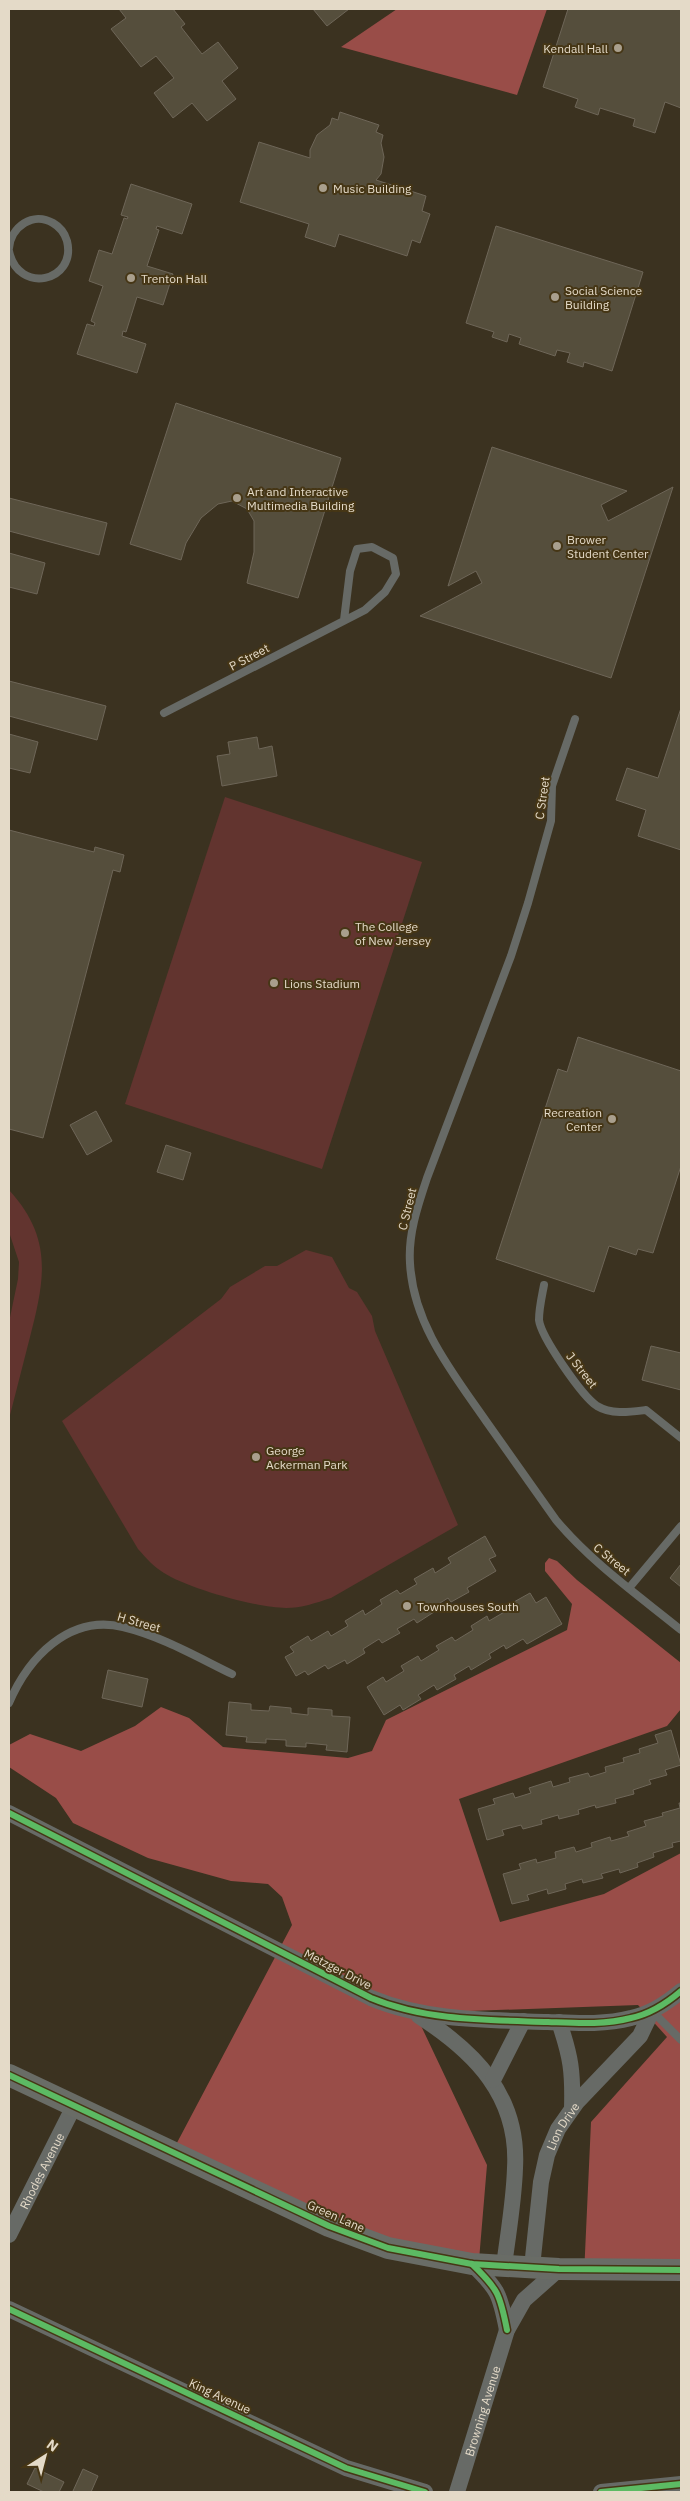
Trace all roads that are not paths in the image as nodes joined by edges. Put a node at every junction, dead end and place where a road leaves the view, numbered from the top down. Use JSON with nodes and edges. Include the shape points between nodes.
{"nodes":[{"id":1,"x":9,"y":225,"type":"edge"},
{"id":2,"x":18,"y":227,"type":"junction"},
{"id":3,"x":9,"y":250,"type":"edge"},
{"id":4,"x":344,"y":620,"type":"junction"},
{"id":5,"x":164,"y":713,"type":"dead end"},
{"id":6,"x":575,"y":719,"type":"dead end"},
{"id":7,"x":544,"y":1285,"type":"dead end"},
{"id":8,"x":681,"y":1438,"type":"edge"},
{"id":9,"x":681,"y":1526,"type":"edge"},
{"id":10,"x":629,"y":1588,"type":"junction"},
{"id":11,"x":681,"y":1630,"type":"edge"},
{"id":12,"x":232,"y":1674,"type":"dead end"},
{"id":13,"x":9,"y":1703,"type":"edge"},
{"id":14,"x":9,"y":1813,"type":"edge"},
{"id":15,"x":681,"y":1991,"type":"edge"},
{"id":16,"x":652,"y":2011,"type":"junction"},
{"id":17,"x":415,"y":2013,"type":"junction"},
{"id":18,"x":522,"y":2021,"type":"junction"},
{"id":19,"x":559,"y":2022,"type":"junction"},
{"id":20,"x":681,"y":2040,"type":"edge"},
{"id":21,"x":9,"y":2075,"type":"edge"},
{"id":22,"x":493,"y":2080,"type":"junction"},
{"id":23,"x":74,"y":2106,"type":"junction"},
{"id":24,"x":572,"y":2108,"type":"junction"},
{"id":25,"x":9,"y":2235,"type":"edge"},
{"id":26,"x":472,"y":2264,"type":"junction"},
{"id":27,"x":504,"y":2266,"type":"junction"},
{"id":28,"x":532,"y":2268,"type":"junction"},
{"id":29,"x":560,"y":2269,"type":"junction"},
{"id":30,"x":681,"y":2270,"type":"edge"},
{"id":31,"x":9,"y":2309,"type":"edge"},
{"id":32,"x":507,"y":2330,"type":"junction"},
{"id":33,"x":681,"y":2484,"type":"edge"},
{"id":34,"x":425,"y":2492,"type":"edge"},
{"id":35,"x":457,"y":2492,"type":"edge"},
{"id":36,"x":601,"y":2492,"type":"edge"}],
"edges":[{"from":1,"to":2,"type":"lane"},
{"from":2,"to":3,"type":"lane"},
{"from":2,"to":3,"type":"lane","via":[[35,219],[53,223],[66,237],[68,256],[58,272],[40,279],[22,274],[15,268]]},
{"from":4,"to":4,"type":"lane","name":"P Street","via":[[365,610],[386,592],[396,574],[393,558],[372,547],[356,549]]},
{"from":4,"to":5,"type":"lane","name":"P Street"},
{"from":6,"to":10,"type":"lane","name":"C Street","via":[[552,786],[551,821],[528,903],[427,1178],[416,1212],[410,1261],[420,1316],[453,1373],[556,1520],[575,1543]]},
{"from":7,"to":8,"type":"lane","name":"J Street","via":[[539,1321],[546,1342],[584,1393],[597,1406],[620,1413],[646,1410]]},
{"from":9,"to":10,"type":"lane"},
{"from":10,"to":11,"type":"lane","name":"C Street"},
{"from":12,"to":13,"type":"lane","name":"H Street","via":[[156,1638],[122,1626],[101,1624],[61,1636],[44,1649],[23,1674]]},
{"from":14,"to":17,"type":"street","name":"Metzger Drive","via":[[371,1998]]},
{"from":15,"to":16,"type":"street","name":"Metzger Drive"},
{"from":16,"to":19,"type":"street","name":"Metzger Drive","via":[[614,2022]]},
{"from":16,"to":20,"type":"lane"},
{"from":16,"to":24,"type":"street","name":"Lion Drive","via":[[640,2036]]},
{"from":17,"to":18,"type":"street","name":"Metzger Drive"},
{"from":17,"to":22,"type":"street","via":[[471,2055]]},
{"from":18,"to":19,"type":"street","name":"Metzger Drive"},
{"from":18,"to":22,"type":"street"},
{"from":19,"to":24,"type":"street","via":[[572,2065]]},
{"from":21,"to":23,"type":"street","name":"Green Lane"},
{"from":22,"to":27,"type":"street","via":[[510,2123],[516,2167]]},
{"from":23,"to":25,"type":"street","name":"Rhodes Avenue"},
{"from":23,"to":26,"type":"street","name":"Green Lane","via":[[363,2241],[417,2255]]},
{"from":24,"to":28,"type":"street","name":"Lion Drive","via":[[547,2155]]},
{"from":26,"to":27,"type":"street","name":"Green Lane"},
{"from":26,"to":32,"type":"street","via":[[501,2298]]},
{"from":27,"to":28,"type":"street","name":"Green Lane"},
{"from":28,"to":29,"type":"street","name":"Green Lane"},
{"from":29,"to":30,"type":"street","name":"Green Lane"},
{"from":29,"to":32,"type":"street","name":"Browning Avenue","via":[[524,2300]]},
{"from":31,"to":34,"type":"street","name":"King Avenue","via":[[346,2468]]},
{"from":32,"to":35,"type":"street","name":"Browning Avenue"},
{"from":33,"to":36,"type":"street"}]}
